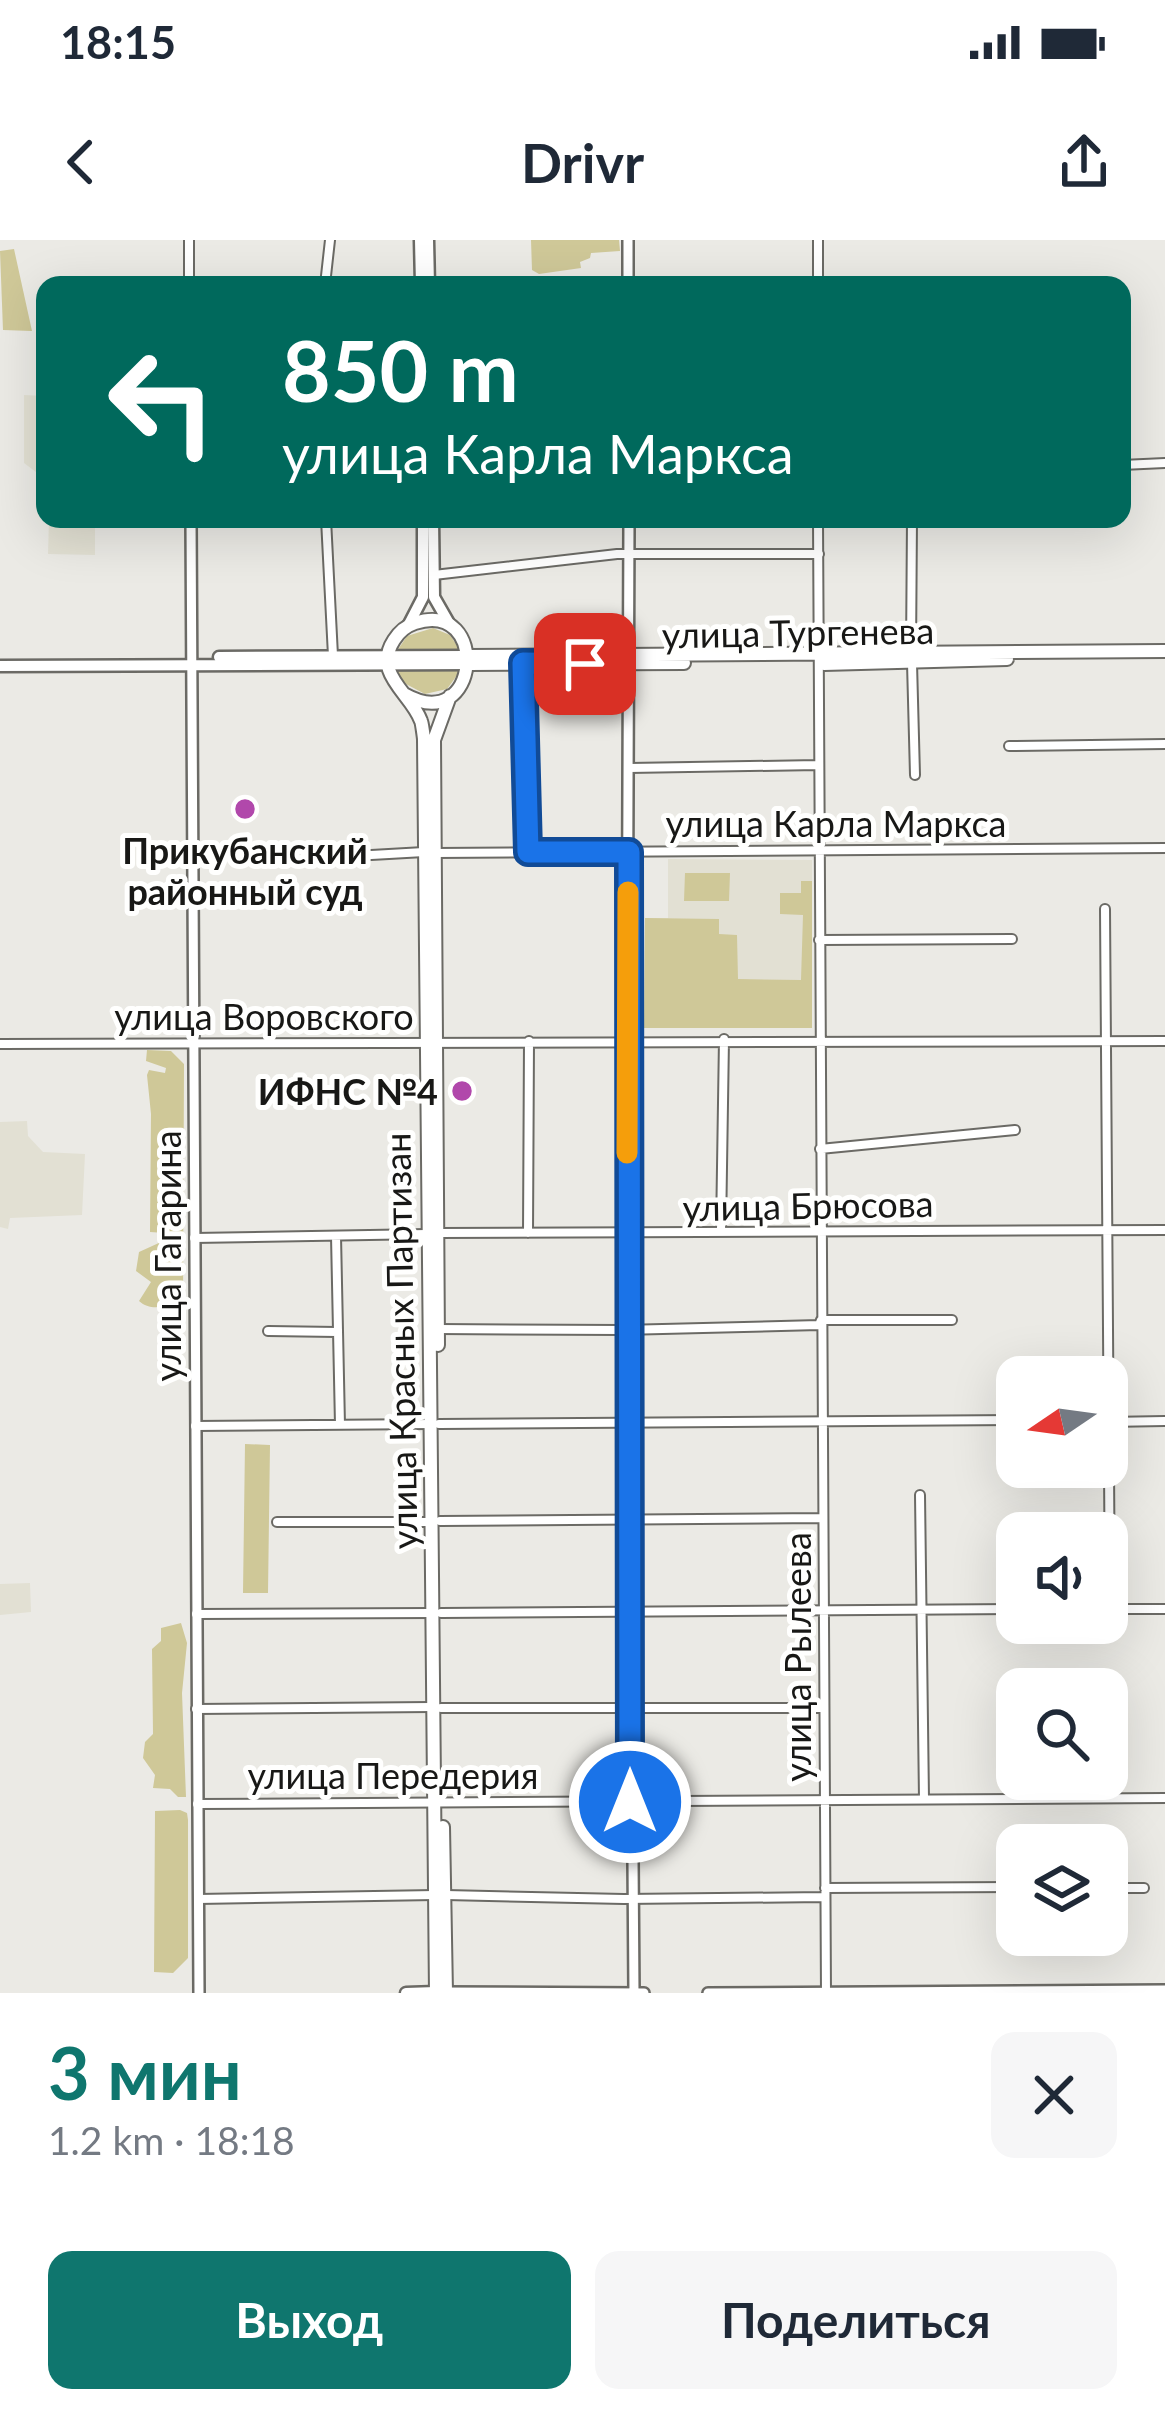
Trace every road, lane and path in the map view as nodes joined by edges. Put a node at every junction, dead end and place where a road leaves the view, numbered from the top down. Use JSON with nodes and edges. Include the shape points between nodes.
{"nodes":[{"id":1,"x":189,"y":240,"type":"edge"},
{"id":2,"x":330,"y":240,"type":"edge"},
{"id":3,"x":424,"y":240,"type":"edge"},
{"id":4,"x":628,"y":240,"type":"edge"},
{"id":5,"x":818,"y":240,"type":"edge"},
{"id":6,"x":190,"y":276,"type":"edge"},
{"id":7,"x":327,"y":276,"type":"edge"},
{"id":8,"x":425,"y":276,"type":"edge"},
{"id":9,"x":628,"y":276,"type":"edge"},
{"id":10,"x":818,"y":276,"type":"edge"},
{"id":11,"x":1165,"y":463,"type":"edge"},
{"id":12,"x":1131,"y":465,"type":"edge"},
{"id":13,"x":190,"y":528,"type":"edge"},
{"id":14,"x":326,"y":528,"type":"edge"},
{"id":15,"x":423,"y":528,"type":"edge"},
{"id":16,"x":433,"y":528,"type":"edge"},
{"id":17,"x":629,"y":528,"type":"edge"},
{"id":18,"x":818,"y":528,"type":"edge"},
{"id":19,"x":912,"y":528,"type":"edge"},
{"id":20,"x":819,"y":554,"type":"junction"},
{"id":21,"x":629,"y":555,"type":"junction"},
{"id":22,"x":434,"y":574,"type":"junction"},
{"id":23,"x":407,"y":626,"type":"junction"},
{"id":24,"x":453,"y":629,"type":"junction"},
{"id":25,"x":1165,"y":655,"type":"edge"},
{"id":26,"x":333,"y":656,"type":"junction"},
{"id":27,"x":912,"y":657,"type":"junction"},
{"id":28,"x":630,"y":659,"type":"junction"},
{"id":29,"x":388,"y":660,"type":"junction"},
{"id":30,"x":469,"y":660,"type":"junction"},
{"id":31,"x":820,"y":660,"type":"junction"},
{"id":32,"x":191,"y":661,"type":"junction"},
{"id":33,"x":0,"y":662,"type":"edge"},
{"id":34,"x":523,"y":663,"type":"junction"},
{"id":35,"x":404,"y":694,"type":"junction"},
{"id":36,"x":451,"y":695,"type":"junction"},
{"id":37,"x":1165,"y":744,"type":"edge"},
{"id":38,"x":1009,"y":746,"type":"dead end"},
{"id":39,"x":818,"y":765,"type":"junction"},
{"id":40,"x":629,"y":768,"type":"junction"},
{"id":41,"x":915,"y":776,"type":"dead end"},
{"id":42,"x":1165,"y":848,"type":"edge"},
{"id":43,"x":819,"y":850,"type":"junction"},
{"id":44,"x":430,"y":852,"type":"junction"},
{"id":45,"x":528,"y":852,"type":"junction"},
{"id":46,"x":629,"y":852,"type":"junction"},
{"id":47,"x":336,"y":857,"type":"dead end"},
{"id":48,"x":1105,"y":909,"type":"dead end"},
{"id":49,"x":1012,"y":939,"type":"dead end"},
{"id":50,"x":819,"y":940,"type":"junction"},
{"id":51,"x":820,"y":1039,"type":"junction"},
{"id":52,"x":627,"y":1040,"type":"junction"},
{"id":53,"x":724,"y":1040,"type":"junction"},
{"id":54,"x":529,"y":1041,"type":"junction"},
{"id":55,"x":432,"y":1042,"type":"junction"},
{"id":56,"x":1107,"y":1042,"type":"junction"},
{"id":57,"x":1165,"y":1042,"type":"edge"},
{"id":58,"x":0,"y":1044,"type":"edge"},
{"id":59,"x":193,"y":1044,"type":"junction"},
{"id":60,"x":1016,"y":1130,"type":"dead end"},
{"id":61,"x":820,"y":1149,"type":"junction"},
{"id":62,"x":1107,"y":1229,"type":"junction"},
{"id":63,"x":1165,"y":1230,"type":"edge"},
{"id":64,"x":722,"y":1231,"type":"junction"},
{"id":65,"x":821,"y":1231,"type":"junction"},
{"id":66,"x":528,"y":1233,"type":"junction"},
{"id":67,"x":432,"y":1234,"type":"junction"},
{"id":68,"x":628,"y":1234,"type":"junction"},
{"id":69,"x":336,"y":1236,"type":"junction"},
{"id":70,"x":194,"y":1238,"type":"junction"},
{"id":71,"x":952,"y":1320,"type":"dead end"},
{"id":72,"x":821,"y":1321,"type":"junction"},
{"id":73,"x":438,"y":1329,"type":"junction"},
{"id":74,"x":628,"y":1330,"type":"junction"},
{"id":75,"x":268,"y":1331,"type":"dead end"},
{"id":76,"x":337,"y":1333,"type":"junction"},
{"id":77,"x":1107,"y":1356,"type":"edge"},
{"id":78,"x":996,"y":1420,"type":"edge"},
{"id":79,"x":822,"y":1421,"type":"junction"},
{"id":80,"x":1165,"y":1421,"type":"edge"},
{"id":81,"x":1128,"y":1422,"type":"edge"},
{"id":82,"x":628,"y":1423,"type":"junction"},
{"id":83,"x":436,"y":1424,"type":"junction"},
{"id":84,"x":340,"y":1425,"type":"junction"},
{"id":85,"x":195,"y":1426,"type":"junction"},
{"id":86,"x":920,"y":1495,"type":"dead end"},
{"id":87,"x":823,"y":1518,"type":"junction"},
{"id":88,"x":629,"y":1520,"type":"junction"},
{"id":89,"x":277,"y":1522,"type":"dead end"},
{"id":90,"x":436,"y":1522,"type":"junction"},
{"id":91,"x":1128,"y":1609,"type":"edge"},
{"id":92,"x":1165,"y":1609,"type":"edge"},
{"id":93,"x":629,"y":1610,"type":"junction"},
{"id":94,"x":823,"y":1610,"type":"junction"},
{"id":95,"x":922,"y":1610,"type":"junction"},
{"id":96,"x":996,"y":1610,"type":"edge"},
{"id":97,"x":437,"y":1613,"type":"junction"},
{"id":98,"x":196,"y":1614,"type":"junction"},
{"id":99,"x":630,"y":1707,"type":"junction"},
{"id":100,"x":438,"y":1708,"type":"junction"},
{"id":101,"x":824,"y":1708,"type":"junction"},
{"id":102,"x":196,"y":1709,"type":"junction"},
{"id":103,"x":1165,"y":1798,"type":"edge"},
{"id":104,"x":924,"y":1799,"type":"junction"},
{"id":105,"x":825,"y":1800,"type":"junction"},
{"id":106,"x":438,"y":1801,"type":"junction"},
{"id":107,"x":630,"y":1802,"type":"junction"},
{"id":108,"x":197,"y":1804,"type":"junction"},
{"id":109,"x":996,"y":1888,"type":"edge"},
{"id":110,"x":1128,"y":1888,"type":"edge"},
{"id":111,"x":1144,"y":1888,"type":"dead end"},
{"id":112,"x":825,"y":1892,"type":"junction"},
{"id":113,"x":440,"y":1895,"type":"junction"},
{"id":114,"x":197,"y":1899,"type":"junction"},
{"id":115,"x":633,"y":1899,"type":"junction"},
{"id":116,"x":1165,"y":1990,"type":"edge"},
{"id":117,"x":446,"y":1992,"type":"edge"},
{"id":118,"x":637,"y":1992,"type":"edge"},
{"id":119,"x":826,"y":1992,"type":"edge"},
{"id":120,"x":200,"y":1993,"type":"edge"},
{"id":121,"x":406,"y":1993,"type":"edge"},
{"id":122,"x":436,"y":1993,"type":"edge"},
{"id":123,"x":708,"y":1993,"type":"edge"}],
"edges":[{"from":1,"to":6,"type":"street"},
{"from":2,"to":7,"type":"street"},
{"from":3,"to":8,"type":"main road"},
{"from":4,"to":9,"type":"street"},
{"from":5,"to":10,"type":"street"},
{"from":11,"to":12,"type":"street"},
{"from":13,"to":32,"type":"street","name":"улица Гагарина"},
{"from":14,"to":26,"type":"street"},
{"from":15,"to":23,"type":"main road","via":[[423,597]]},
{"from":16,"to":22,"type":"main road"},
{"from":17,"to":21,"type":"street"},
{"from":18,"to":20,"type":"street","name":"улица Рылеева"},
{"from":19,"to":27,"type":"street"},
{"from":20,"to":21,"type":"street"},
{"from":20,"to":31,"type":"street","name":"улица Рылеева"},
{"from":21,"to":22,"type":"street"},
{"from":21,"to":28,"type":"street"},
{"from":22,"to":24,"type":"main road","via":[[436,605]]},
{"from":23,"to":24,"type":"highway","via":[[434,621]]},
{"from":23,"to":29,"type":"highway"},
{"from":24,"to":30,"type":"highway"},
{"from":25,"to":27,"type":"highway","name":"улица Тургенева"},
{"from":26,"to":29,"type":"main road","name":"улица Тургенева"},
{"from":26,"to":32,"type":"main road","name":"улица Тургенева"},
{"from":27,"to":31,"type":"highway","name":"улица Тургенева"},
{"from":27,"to":41,"type":"street"},
{"from":28,"to":30,"type":"highway","name":"улица Тургенева"},
{"from":28,"to":31,"type":"highway","name":"улица Тургенева"},
{"from":28,"to":34,"type":"highway","name":"улица Тургенева"},
{"from":28,"to":40,"type":"street"},
{"from":29,"to":30,"type":"main road","name":"улица Тургенева"},
{"from":29,"to":32,"type":"main road","name":"улица Тургенева"},
{"from":29,"to":35,"type":"highway","name":"улица Красных Партизан"},
{"from":30,"to":34,"type":"highway","name":"улица Тургенева"},
{"from":30,"to":36,"type":"highway","name":"улица Красных Партизан"},
{"from":31,"to":39,"type":"street","name":"улица Рылеева"},
{"from":32,"to":33,"type":"main road","name":"улица Тургенева"},
{"from":32,"to":59,"type":"street","name":"улица Гагарина"},
{"from":34,"to":45,"type":"street"},
{"from":35,"to":36,"type":"highway","via":[[422,702]]},
{"from":35,"to":44,"type":"highway","name":"улица Красных Партизан","via":[[422,722]]},
{"from":36,"to":44,"type":"highway","name":"улица Красных Партизан","via":[[434,740]]},
{"from":37,"to":38,"type":"street"},
{"from":39,"to":40,"type":"street"},
{"from":39,"to":43,"type":"street","name":"улица Рылеева"},
{"from":40,"to":46,"type":"street"},
{"from":42,"to":43,"type":"street","name":"улица Карла Маркса"},
{"from":43,"to":46,"type":"street","name":"улица Карла Маркса"},
{"from":43,"to":50,"type":"street","name":"улица Рылеева"},
{"from":44,"to":45,"type":"street","name":"улица Карла Маркса"},
{"from":44,"to":47,"type":"street","name":"улица Карла Маркса"},
{"from":44,"to":55,"type":"highway","name":"улица Красных Партизан"},
{"from":45,"to":46,"type":"street","name":"улица Карла Маркса"},
{"from":46,"to":52,"type":"street"},
{"from":48,"to":56,"type":"street"},
{"from":49,"to":50,"type":"street"},
{"from":50,"to":51,"type":"street","name":"улица Рылеева"},
{"from":51,"to":53,"type":"street","name":"улица Воровского"},
{"from":51,"to":56,"type":"street","name":"улица Воровского"},
{"from":51,"to":61,"type":"street","name":"улица Рылеева"},
{"from":52,"to":53,"type":"street","name":"улица Воровского"},
{"from":52,"to":54,"type":"street","name":"улица Воровского"},
{"from":52,"to":68,"type":"street"},
{"from":53,"to":64,"type":"street"},
{"from":54,"to":55,"type":"street","name":"улица Воровского"},
{"from":54,"to":66,"type":"street"},
{"from":55,"to":59,"type":"street","name":"улица Воровского"},
{"from":55,"to":67,"type":"highway","name":"улица Красных Партизан"},
{"from":56,"to":57,"type":"street","name":"улица Воровского"},
{"from":56,"to":62,"type":"street"},
{"from":58,"to":59,"type":"street","name":"улица Воровского"},
{"from":59,"to":70,"type":"street","name":"улица Гагарина"},
{"from":60,"to":61,"type":"street"},
{"from":61,"to":65,"type":"street","name":"улица Рылеева"},
{"from":62,"to":63,"type":"street","name":"улица Брюсова"},
{"from":62,"to":65,"type":"street","name":"улица Брюсова"},
{"from":62,"to":77,"type":"street"},
{"from":64,"to":65,"type":"street","name":"улица Брюсова"},
{"from":64,"to":68,"type":"street","name":"улица Брюсова"},
{"from":65,"to":72,"type":"street","name":"улица Рылеева"},
{"from":66,"to":67,"type":"street","name":"улица Брюсова"},
{"from":66,"to":68,"type":"street","name":"улица Брюсова"},
{"from":67,"to":69,"type":"street","name":"улица Брюсова"},
{"from":67,"to":73,"type":"highway","name":"улица Красных Партизан"},
{"from":67,"to":83,"type":"highway","name":"улица Красных Партизан"},
{"from":68,"to":74,"type":"street"},
{"from":69,"to":70,"type":"street","name":"улица Брюсова"},
{"from":69,"to":76,"type":"street"},
{"from":70,"to":85,"type":"street","name":"улица Гагарина"},
{"from":71,"to":72,"type":"street"},
{"from":72,"to":74,"type":"street"},
{"from":72,"to":79,"type":"street","name":"улица Рылеева"},
{"from":73,"to":74,"type":"street"},
{"from":73,"to":83,"type":"highway","name":"улица Красных Партизан"},
{"from":74,"to":82,"type":"street"},
{"from":75,"to":76,"type":"street"},
{"from":76,"to":84,"type":"street"},
{"from":78,"to":79,"type":"street"},
{"from":79,"to":82,"type":"street"},
{"from":79,"to":87,"type":"street","name":"улица Рылеева"},
{"from":80,"to":81,"type":"street"},
{"from":82,"to":83,"type":"street"},
{"from":82,"to":88,"type":"street"},
{"from":83,"to":84,"type":"street"},
{"from":83,"to":90,"type":"highway","name":"улица Красных Партизан"},
{"from":84,"to":85,"type":"street"},
{"from":85,"to":98,"type":"street","name":"улица Гагарина"},
{"from":86,"to":95,"type":"street"},
{"from":87,"to":88,"type":"street"},
{"from":87,"to":94,"type":"street","name":"улица Рылеева"},
{"from":88,"to":90,"type":"street"},
{"from":88,"to":93,"type":"street"},
{"from":89,"to":90,"type":"street"},
{"from":90,"to":97,"type":"highway","name":"улица Красных Партизан"},
{"from":91,"to":92,"type":"street"},
{"from":93,"to":94,"type":"street"},
{"from":93,"to":97,"type":"street"},
{"from":93,"to":99,"type":"street"},
{"from":94,"to":95,"type":"street"},
{"from":94,"to":101,"type":"street","name":"улица Рылеева"},
{"from":95,"to":96,"type":"street"},
{"from":95,"to":104,"type":"street"},
{"from":97,"to":98,"type":"street"},
{"from":97,"to":100,"type":"highway","name":"улица Красных Партизан"},
{"from":98,"to":102,"type":"street","name":"улица Гагарина"},
{"from":99,"to":100,"type":"street"},
{"from":99,"to":101,"type":"street"},
{"from":99,"to":107,"type":"street"},
{"from":100,"to":102,"type":"street"},
{"from":100,"to":106,"type":"highway","name":"улица Красных Партизан"},
{"from":101,"to":105,"type":"street","name":"улица Рылеева"},
{"from":102,"to":108,"type":"street","name":"улица Гагарина"},
{"from":103,"to":104,"type":"street","name":"улица Передерия"},
{"from":104,"to":105,"type":"street","name":"улица Передерия"},
{"from":105,"to":107,"type":"street","name":"улица Передерия"},
{"from":105,"to":112,"type":"street","name":"улица Рылеева"},
{"from":106,"to":107,"type":"street","name":"улица Передерия"},
{"from":106,"to":108,"type":"street","name":"улица Передерия"},
{"from":106,"to":113,"type":"highway","name":"улица Красных Партизан"},
{"from":107,"to":115,"type":"street"},
{"from":108,"to":114,"type":"street","name":"улица Гагарина"},
{"from":109,"to":112,"type":"street"},
{"from":110,"to":111,"type":"street"},
{"from":112,"to":115,"type":"street"},
{"from":112,"to":119,"type":"street","name":"улица Рылеева"},
{"from":113,"to":114,"type":"street"},
{"from":113,"to":115,"type":"street"},
{"from":113,"to":117,"type":"highway","name":"улица Красных Партизан"},
{"from":113,"to":122,"type":"highway","name":"улица Красных Партизан"},
{"from":114,"to":120,"type":"street","name":"улица Гагарина"},
{"from":115,"to":118,"type":"street"},
{"from":116,"to":119,"type":"street"},
{"from":117,"to":118,"type":"street"},
{"from":117,"to":122,"type":"street"},
{"from":119,"to":123,"type":"street"},
{"from":121,"to":122,"type":"main road"}]}
